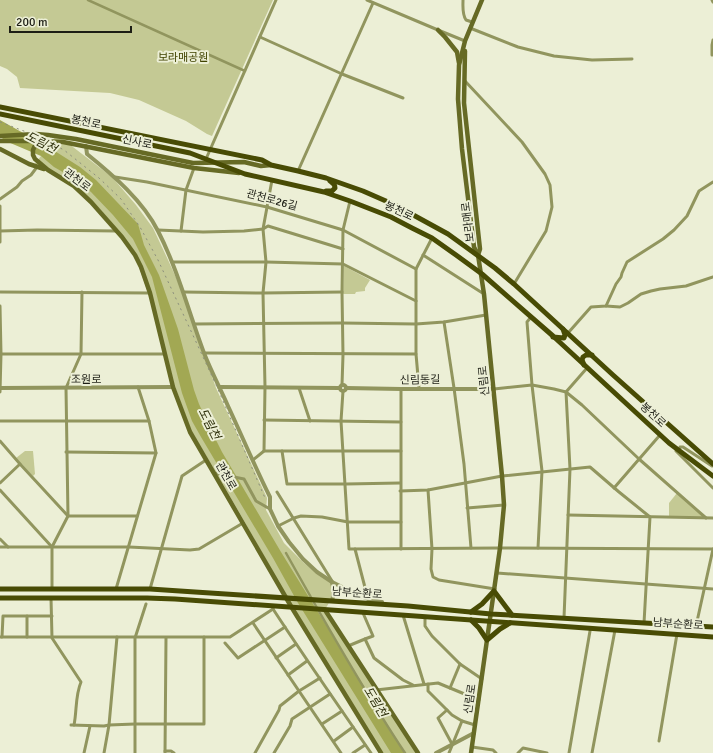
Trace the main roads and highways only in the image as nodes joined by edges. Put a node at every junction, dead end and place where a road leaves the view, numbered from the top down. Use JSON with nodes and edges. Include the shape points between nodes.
{"nodes":[{"id":1,"x":482,"y":0,"type":"edge"},
{"id":2,"x":438,"y":30,"type":"road end"},
{"id":3,"x":465,"y":41,"type":"junction"},
{"id":4,"x":459,"y":65,"type":"junction"},
{"id":5,"x":0,"y":107,"type":"edge"},
{"id":6,"x":0,"y":114,"type":"edge"},
{"id":7,"x":0,"y":136,"type":"edge"},
{"id":8,"x":0,"y":141,"type":"edge"},
{"id":9,"x":37,"y":141,"type":"junction"},
{"id":10,"x":75,"y":142,"type":"junction"},
{"id":11,"x":0,"y":149,"type":"edge"},
{"id":12,"x":206,"y":161,"type":"junction"},
{"id":13,"x":213,"y":162,"type":"junction"},
{"id":14,"x":271,"y":165,"type":"junction"},
{"id":15,"x":48,"y":170,"type":"junction"},
{"id":16,"x":245,"y":174,"type":"junction"},
{"id":17,"x":326,"y":178,"type":"junction"},
{"id":18,"x":324,"y":192,"type":"junction"},
{"id":19,"x":478,"y":255,"type":"junction"},
{"id":20,"x":482,"y":274,"type":"junction"},
{"id":21,"x":562,"y":327,"type":"junction"},
{"id":22,"x":552,"y":336,"type":"junction"},
{"id":23,"x":592,"y":355,"type":"junction"},
{"id":24,"x":586,"y":367,"type":"junction"},
{"id":25,"x":713,"y":465,"type":"edge"},
{"id":26,"x":713,"y":476,"type":"edge"},
{"id":27,"x":0,"y":589,"type":"edge"},
{"id":28,"x":495,"y":590,"type":"junction"},
{"id":29,"x":248,"y":595,"type":"junction"},
{"id":30,"x":0,"y":598,"type":"edge"},
{"id":31,"x":286,"y":598,"type":"junction"},
{"id":32,"x":308,"y":599,"type":"junction"},
{"id":33,"x":248,"y":604,"type":"junction"},
{"id":34,"x":292,"y":608,"type":"junction"},
{"id":35,"x":307,"y":609,"type":"junction"},
{"id":36,"x":325,"y":610,"type":"junction"},
{"id":37,"x":471,"y":612,"type":"junction"},
{"id":38,"x":491,"y":614,"type":"junction"},
{"id":39,"x":512,"y":614,"type":"junction"},
{"id":40,"x":471,"y":620,"type":"junction"},
{"id":41,"x":490,"y":621,"type":"junction"},
{"id":42,"x":511,"y":623,"type":"junction"},
{"id":43,"x":713,"y":627,"type":"edge"},
{"id":44,"x":713,"y":637,"type":"edge"},
{"id":45,"x":487,"y":640,"type":"junction"},
{"id":46,"x":381,"y":753,"type":"edge"},
{"id":47,"x":418,"y":753,"type":"edge"},
{"id":48,"x":471,"y":753,"type":"edge"}],
"edges":[{"from":1,"to":3,"type":"main road","name":"보라매로"},
{"from":2,"to":4,"type":"main road","via":[[457,52]]},
{"from":3,"to":4,"type":"main road","name":"보라매로"},
{"from":3,"to":19,"type":"main road","name":"보라매로","via":[[465,124],[480,249]]},
{"from":4,"to":19,"type":"main road","name":"보라매로","via":[[459,122],[474,247]]},
{"from":5,"to":14,"type":"main road","name":"봉천로","via":[[211,149],[262,160]]},
{"from":6,"to":12,"type":"main road","name":"봉천로","via":[[190,153]]},
{"from":7,"to":10,"type":"main road","name":"신사로","via":[[36,134]]},
{"from":8,"to":9,"type":"main road","name":"신사로"},
{"from":9,"to":10,"type":"main road","name":"신사로"},
{"from":9,"to":15,"type":"main road","name":"관천로","via":[[33,155]]},
{"from":10,"to":12,"type":"main road","name":"신사로","via":[[193,163]]},
{"from":10,"to":16,"type":"main road","name":"신사로","via":[[194,168]]},
{"from":11,"to":15,"type":"main road","name":"관천로"},
{"from":12,"to":13,"type":"main road","name":"봉천로"},
{"from":13,"to":14,"type":"main road"},
{"from":13,"to":16,"type":"main road","name":"봉천로"},
{"from":14,"to":17,"type":"main road","name":"봉천로"},
{"from":15,"to":31,"type":"main road","name":"관천로","via":[[74,186],[91,202],[135,256],[150,293],[173,387],[190,432]]},
{"from":16,"to":18,"type":"main road","name":"봉천로"},
{"from":17,"to":18,"type":"main road","via":[[334,183],[336,188]]},
{"from":17,"to":19,"type":"main road","name":"봉천로","via":[[395,205],[448,234]]},
{"from":18,"to":20,"type":"main road","name":"봉천로","via":[[391,217],[432,238]]},
{"from":19,"to":20,"type":"main road","name":"신림로"},
{"from":19,"to":21,"type":"main road","name":"봉천로"},
{"from":20,"to":22,"type":"main road","name":"봉천로"},
{"from":20,"to":28,"type":"main road","name":"신림로","via":[[504,505]]},
{"from":21,"to":22,"type":"main road","via":[[564,338]]},
{"from":21,"to":23,"type":"main road","name":"봉천로"},
{"from":22,"to":24,"type":"main road","name":"봉천로"},
{"from":23,"to":24,"type":"main road","via":[[583,357]]},
{"from":23,"to":25,"type":"main road","name":"봉천로"},
{"from":24,"to":26,"type":"main road","name":"봉천로","via":[[669,443]]},
{"from":27,"to":29,"type":"main road","name":"남부순환로","via":[[150,589]]},
{"from":28,"to":37,"type":"main road"},
{"from":28,"to":38,"type":"main road","name":"신림로"},
{"from":28,"to":39,"type":"main road"},
{"from":29,"to":31,"type":"main road","name":"남부순환로"},
{"from":29,"to":33,"type":"main road","via":[[252,601]]},
{"from":30,"to":33,"type":"main road","name":"남부순환로","via":[[154,598]]},
{"from":31,"to":32,"type":"main road","name":"남부순환로"},
{"from":31,"to":34,"type":"main road","name":"관천로"},
{"from":32,"to":35,"type":"main road","via":[[303,604]]},
{"from":32,"to":37,"type":"main road","name":"남부순환로"},
{"from":33,"to":34,"type":"main road","name":"남부순환로"},
{"from":34,"to":35,"type":"main road","name":"남부순환로"},
{"from":34,"to":46,"type":"main road","name":"관천로"},
{"from":35,"to":36,"type":"main road","name":"남부순환로"},
{"from":36,"to":40,"type":"main road","name":"남부순환로"},
{"from":36,"to":47,"type":"main road"},
{"from":37,"to":38,"type":"main road","name":"남부순환로"},
{"from":38,"to":39,"type":"main road","name":"남부순환로"},
{"from":38,"to":41,"type":"main road","name":"신림로"},
{"from":39,"to":43,"type":"main road","name":"남부순환로"},
{"from":40,"to":41,"type":"main road","name":"남부순환로"},
{"from":40,"to":45,"type":"main road"},
{"from":41,"to":42,"type":"main road","name":"남부순환로"},
{"from":41,"to":45,"type":"main road","name":"신림로"},
{"from":42,"to":44,"type":"main road","name":"남부순환로"},
{"from":42,"to":45,"type":"main road"},
{"from":45,"to":48,"type":"main road","name":"신림로"}]}
